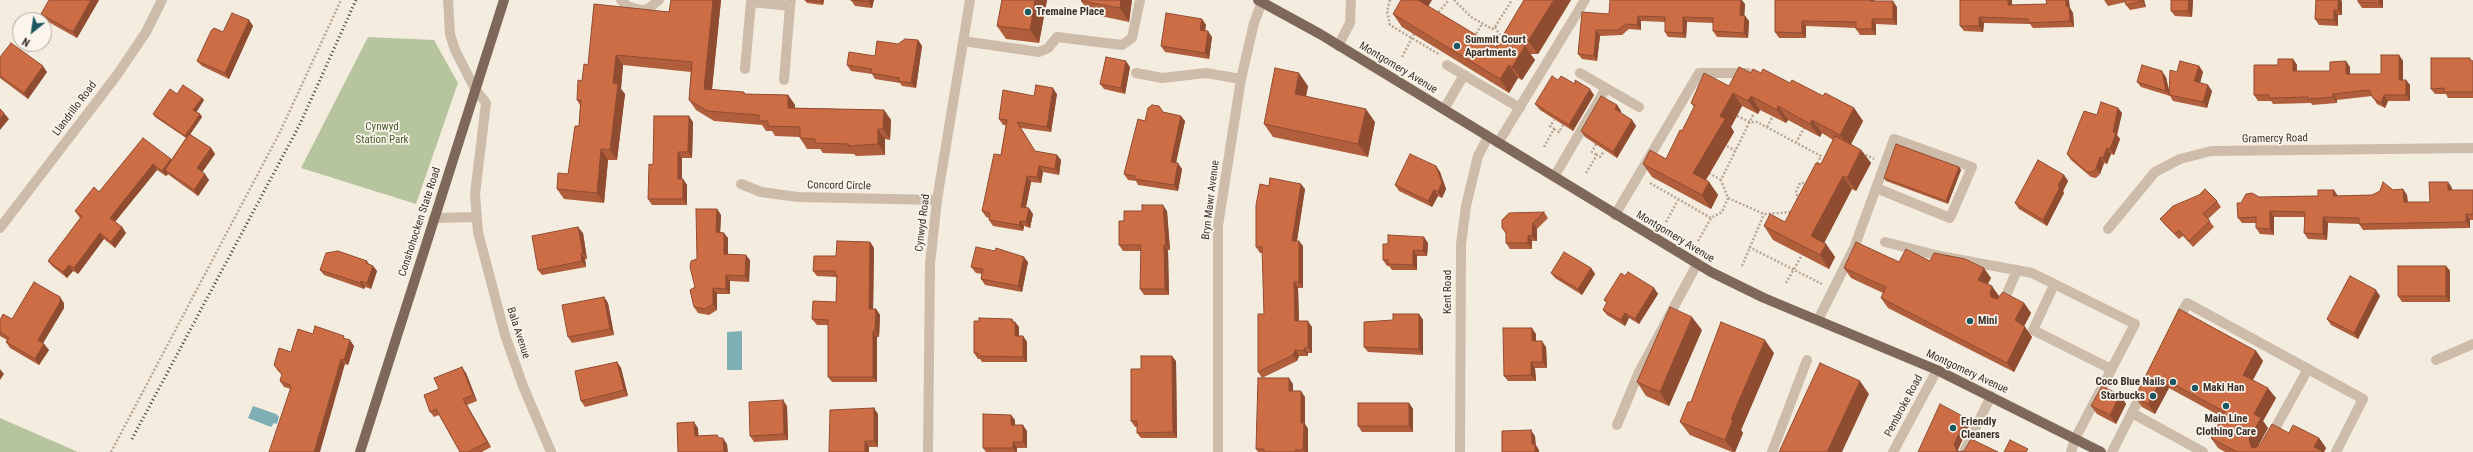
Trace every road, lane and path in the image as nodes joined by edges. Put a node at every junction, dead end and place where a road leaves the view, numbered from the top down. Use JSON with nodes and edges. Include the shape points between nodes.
{"nodes":[{"id":1,"x":162,"y":0,"type":"edge"},
{"id":2,"x":341,"y":0,"type":"edge"},
{"id":3,"x":448,"y":0,"type":"edge"},
{"id":4,"x":504,"y":0,"type":"edge"},
{"id":5,"x":621,"y":0,"type":"edge"},
{"id":6,"x":659,"y":0,"type":"edge"},
{"id":7,"x":970,"y":0,"type":"edge"},
{"id":8,"x":1140,"y":0,"type":"edge"},
{"id":9,"x":1350,"y":0,"type":"edge"},
{"id":10,"x":1390,"y":0,"type":"edge"},
{"id":11,"x":1448,"y":0,"type":"edge"},
{"id":12,"x":1454,"y":0,"type":"edge"},
{"id":13,"x":1512,"y":0,"type":"edge"},
{"id":14,"x":1585,"y":0,"type":"edge"},
{"id":15,"x":1260,"y":1,"type":"edge"},
{"id":16,"x":791,"y":3,"type":"edge"},
{"id":17,"x":1434,"y":17,"type":"edge"},
{"id":18,"x":1482,"y":24,"type":"junction"},
{"id":19,"x":1495,"y":27,"type":"junction"},
{"id":20,"x":1414,"y":34,"type":"edge"},
{"id":21,"x":1412,"y":38,"type":"junction"},
{"id":22,"x":1472,"y":40,"type":"edge"},
{"id":23,"x":963,"y":41,"type":"junction"},
{"id":24,"x":1338,"y":46,"type":"junction"},
{"id":25,"x":1507,"y":46,"type":"edge"},
{"id":26,"x":1402,"y":57,"type":"dead end"},
{"id":27,"x":1447,"y":65,"type":"joint"},
{"id":28,"x":745,"y":69,"type":"dead end"},
{"id":29,"x":1136,"y":73,"type":"dead end"},
{"id":30,"x":1580,"y":73,"type":"dead end"},
{"id":31,"x":1762,"y":73,"type":"edge"},
{"id":32,"x":1464,"y":75,"type":"junction"},
{"id":33,"x":1241,"y":79,"type":"junction"},
{"id":34,"x":784,"y":80,"type":"dead end"},
{"id":35,"x":1606,"y":88,"type":"junction"},
{"id":36,"x":475,"y":89,"type":"junction"},
{"id":37,"x":1639,"y":107,"type":"dead end"},
{"id":38,"x":1520,"y":108,"type":"junction"},
{"id":39,"x":1444,"y":109,"type":"junction"},
{"id":40,"x":1754,"y":113,"type":"edge"},
{"id":41,"x":1737,"y":116,"type":"dead end"},
{"id":42,"x":1773,"y":116,"type":"edge"},
{"id":43,"x":1554,"y":120,"type":"edge"},
{"id":44,"x":1750,"y":122,"type":"junction"},
{"id":45,"x":1563,"y":125,"type":"edge"},
{"id":46,"x":1767,"y":127,"type":"junction"},
{"id":47,"x":1804,"y":128,"type":"edge"},
{"id":48,"x":1554,"y":129,"type":"junction"},
{"id":49,"x":1488,"y":137,"type":"junction"},
{"id":50,"x":1498,"y":143,"type":"junction"},
{"id":51,"x":1796,"y":143,"type":"junction"},
{"id":52,"x":1596,"y":144,"type":"edge"},
{"id":53,"x":1726,"y":146,"type":"dead end"},
{"id":54,"x":1544,"y":147,"type":"dead end"},
{"id":55,"x":2473,"y":148,"type":"edge"},
{"id":56,"x":1604,"y":151,"type":"edge"},
{"id":57,"x":1735,"y":151,"type":"junction"},
{"id":58,"x":1597,"y":155,"type":"junction"},
{"id":59,"x":1859,"y":155,"type":"edge"},
{"id":60,"x":1821,"y":156,"type":"junction"},
{"id":61,"x":1827,"y":159,"type":"edge"},
{"id":62,"x":1885,"y":165,"type":"junction"},
{"id":63,"x":1814,"y":170,"type":"edge"},
{"id":64,"x":1709,"y":172,"type":"dead end"},
{"id":65,"x":1586,"y":173,"type":"dead end"},
{"id":66,"x":1638,"y":176,"type":"junction"},
{"id":67,"x":1554,"y":177,"type":"junction"},
{"id":68,"x":1810,"y":177,"type":"edge"},
{"id":69,"x":1721,"y":180,"type":"junction"},
{"id":70,"x":742,"y":184,"type":"dead end"},
{"id":71,"x":1807,"y":184,"type":"junction"},
{"id":72,"x":1813,"y":186,"type":"edge"},
{"id":73,"x":1876,"y":188,"type":"junction"},
{"id":74,"x":1728,"y":198,"type":"junction"},
{"id":75,"x":937,"y":200,"type":"junction"},
{"id":76,"x":1678,"y":200,"type":"junction"},
{"id":77,"x":1764,"y":214,"type":"junction"},
{"id":78,"x":1615,"y":215,"type":"junction"},
{"id":79,"x":475,"y":217,"type":"junction"},
{"id":80,"x":434,"y":218,"type":"junction"},
{"id":81,"x":1711,"y":218,"type":"junction"},
{"id":82,"x":1666,"y":222,"type":"dead end"},
{"id":83,"x":0,"y":228,"type":"edge"},
{"id":84,"x":2108,"y":229,"type":"dead end"},
{"id":85,"x":1698,"y":241,"type":"dead end"},
{"id":86,"x":1885,"y":242,"type":"dead end"},
{"id":87,"x":1749,"y":247,"type":"junction"},
{"id":88,"x":1802,"y":255,"type":"edge"},
{"id":89,"x":1697,"y":264,"type":"junction"},
{"id":90,"x":1742,"y":266,"type":"dead end"},
{"id":91,"x":1792,"y":270,"type":"junction"},
{"id":92,"x":2017,"y":270,"type":"junction"},
{"id":93,"x":1786,"y":283,"type":"dead end"},
{"id":94,"x":2054,"y":285,"type":"junction"},
{"id":95,"x":1825,"y":286,"type":"dead end"},
{"id":96,"x":2003,"y":303,"type":"edge"},
{"id":97,"x":1818,"y":320,"type":"junction"},
{"id":98,"x":2173,"y":330,"type":"edge"},
{"id":99,"x":2473,"y":344,"type":"edge"},
{"id":100,"x":1807,"y":360,"type":"dead end"},
{"id":101,"x":2436,"y":360,"type":"dead end"},
{"id":102,"x":2111,"y":369,"type":"junction"},
{"id":103,"x":2308,"y":369,"type":"junction"},
{"id":104,"x":1937,"y":370,"type":"junction"},
{"id":105,"x":2149,"y":379,"type":"edge"},
{"id":106,"x":1991,"y":396,"type":"junction"},
{"id":107,"x":2132,"y":413,"type":"junction"},
{"id":108,"x":1617,"y":425,"type":"dead end"},
{"id":109,"x":2075,"y":439,"type":"junction"},
{"id":110,"x":111,"y":452,"type":"edge"},
{"id":111,"x":360,"y":452,"type":"edge"},
{"id":112,"x":551,"y":452,"type":"edge"},
{"id":113,"x":928,"y":452,"type":"edge"},
{"id":114,"x":1218,"y":452,"type":"edge"},
{"id":115,"x":1460,"y":452,"type":"edge"},
{"id":116,"x":1772,"y":452,"type":"edge"},
{"id":117,"x":1893,"y":452,"type":"edge"},
{"id":118,"x":1964,"y":452,"type":"edge"},
{"id":119,"x":2071,"y":452,"type":"edge"},
{"id":120,"x":2101,"y":452,"type":"edge"},
{"id":121,"x":2112,"y":452,"type":"edge"},
{"id":122,"x":2203,"y":452,"type":"edge"},
{"id":123,"x":2262,"y":452,"type":"edge"},
{"id":124,"x":2336,"y":452,"type":"edge"}],
"edges":[{"from":1,"to":83,"type":"street","name":"Llandrillo Road","via":[[146,32],[121,70]]},
{"from":2,"to":110,"type":"path","via":[[280,132]]},
{"from":3,"to":36,"type":"street","name":"Bala Avenue","via":[[450,34],[460,62]]},
{"from":4,"to":36,"type":"main road","name":"Conshohocken State Road"},
{"from":5,"to":6,"type":"street","via":[[627,6],[640,10],[648,9]]},
{"from":7,"to":23,"type":"street","name":"Cynwyd Road"},
{"from":8,"to":23,"type":"street","via":[[1132,38],[1122,45],[1057,37],[1048,48],[1039,52]]},
{"from":9,"to":24,"type":"street","via":[[1350,23]]},
{"from":10,"to":21,"type":"path","via":[[1387,11],[1390,25]]},
{"from":11,"to":17,"type":"path"},
{"from":12,"to":18,"type":"path"},
{"from":13,"to":19,"type":"path"},
{"from":14,"to":38,"type":"street"},
{"from":15,"to":24,"type":"main road","name":"Montgomery Avenue"},
{"from":15,"to":33,"type":"street","name":"Bryn Mawr Avenue"},
{"from":16,"to":28,"type":"street","via":[[751,2]]},
{"from":16,"to":34,"type":"street"},
{"from":18,"to":19,"type":"path","via":[[1492,29]]},
{"from":18,"to":22,"type":"path"},
{"from":19,"to":25,"type":"path"},
{"from":20,"to":21,"type":"path"},
{"from":21,"to":26,"type":"path"},
{"from":21,"to":27,"type":"path","via":[[1442,56]]},
{"from":23,"to":75,"type":"street","name":"Cynwyd Road"},
{"from":24,"to":39,"type":"main road","name":"Montgomery Avenue"},
{"from":27,"to":32,"type":"street"},
{"from":29,"to":33,"type":"street","via":[[1162,78],[1206,73]]},
{"from":30,"to":35,"type":"street"},
{"from":31,"to":66,"type":"street","via":[[1699,73]]},
{"from":32,"to":38,"type":"street"},
{"from":32,"to":39,"type":"street"},
{"from":33,"to":114,"type":"street","name":"Bryn Mawr Avenue","via":[[1218,226]]},
{"from":35,"to":37,"type":"street"},
{"from":35,"to":67,"type":"street"},
{"from":36,"to":79,"type":"street","name":"Bala Avenue","via":[[483,98],[487,110],[475,194]]},
{"from":36,"to":80,"type":"main road","name":"Conshohocken State Road"},
{"from":38,"to":50,"type":"street"},
{"from":39,"to":49,"type":"main road","name":"Montgomery Avenue"},
{"from":40,"to":44,"type":"path"},
{"from":41,"to":44,"type":"path"},
{"from":42,"to":46,"type":"path"},
{"from":43,"to":48,"type":"path","via":[[1550,126]]},
{"from":44,"to":46,"type":"path"},
{"from":44,"to":57,"type":"path"},
{"from":45,"to":48,"type":"path","via":[[1560,132]]},
{"from":46,"to":51,"type":"path"},
{"from":47,"to":51,"type":"path"},
{"from":48,"to":54,"type":"path"},
{"from":49,"to":50,"type":"main road","name":"Montgomery Avenue"},
{"from":49,"to":115,"type":"street","name":"Kent Road","via":[[1478,156],[1466,206],[1461,244]]},
{"from":50,"to":67,"type":"main road","name":"Montgomery Avenue"},
{"from":51,"to":60,"type":"path"},
{"from":52,"to":58,"type":"path","via":[[1592,152]]},
{"from":53,"to":57,"type":"path"},
{"from":55,"to":84,"type":"street","name":"Gramercy Road","via":[[2211,151],[2180,159],[2155,172]]},
{"from":56,"to":58,"type":"path","via":[[1600,157]]},
{"from":57,"to":69,"type":"path"},
{"from":58,"to":65,"type":"path"},
{"from":59,"to":62,"type":"path","via":[[1860,152]]},
{"from":60,"to":61,"type":"path"},
{"from":60,"to":63,"type":"path"},
{"from":62,"to":73,"type":"street"},
{"from":62,"to":73,"type":"street","via":[[1894,139],[1972,166],[1950,218]]},
{"from":64,"to":69,"type":"path"},
{"from":66,"to":76,"type":"path"},
{"from":66,"to":78,"type":"street"},
{"from":67,"to":78,"type":"main road","name":"Montgomery Avenue"},
{"from":68,"to":71,"type":"path"},
{"from":69,"to":74,"type":"path"},
{"from":70,"to":75,"type":"street","name":"Concord Circle","via":[[761,192],[798,197]]},
{"from":71,"to":72,"type":"path"},
{"from":71,"to":77,"type":"path","via":[[1800,183],[1793,212]]},
{"from":73,"to":97,"type":"street","via":[[1854,248]]},
{"from":74,"to":77,"type":"path"},
{"from":74,"to":81,"type":"path","via":[[1722,212]]},
{"from":75,"to":113,"type":"street","name":"Cynwyd Road","via":[[930,264]]},
{"from":76,"to":81,"type":"path"},
{"from":76,"to":82,"type":"path"},
{"from":77,"to":87,"type":"path"},
{"from":78,"to":89,"type":"main road","name":"Montgomery Avenue"},
{"from":79,"to":80,"type":"street"},
{"from":79,"to":112,"type":"street","name":"Bala Avenue","via":[[488,277],[505,335]]},
{"from":80,"to":111,"type":"main road","name":"Conshohocken State Road"},
{"from":81,"to":85,"type":"path"},
{"from":86,"to":92,"type":"street","via":[[1940,256]]},
{"from":87,"to":90,"type":"path"},
{"from":87,"to":91,"type":"path"},
{"from":88,"to":91,"type":"path"},
{"from":89,"to":97,"type":"main road","name":"Montgomery Avenue","via":[[1764,298]]},
{"from":89,"to":108,"type":"street","via":[[1639,372]]},
{"from":91,"to":93,"type":"path"},
{"from":91,"to":95,"type":"path"},
{"from":92,"to":94,"type":"street","via":[[2032,273]]},
{"from":92,"to":96,"type":"street"},
{"from":94,"to":102,"type":"street","via":[[2033,330]]},
{"from":94,"to":102,"type":"street","via":[[2135,324]]},
{"from":97,"to":104,"type":"main road","name":"Montgomery Avenue"},
{"from":98,"to":103,"type":"street","via":[[2187,303]]},
{"from":99,"to":101,"type":"street"},
{"from":100,"to":116,"type":"street"},
{"from":102,"to":109,"type":"street"},
{"from":103,"to":123,"type":"street"},
{"from":103,"to":124,"type":"street","via":[[2363,399]]},
{"from":104,"to":106,"type":"main road","name":"Montgomery Avenue"},
{"from":104,"to":117,"type":"street","name":"Pembroke Road"},
{"from":105,"to":107,"type":"street"},
{"from":106,"to":109,"type":"main road","name":"Montgomery Avenue"},
{"from":106,"to":118,"type":"street"},
{"from":107,"to":121,"type":"street"},
{"from":107,"to":122,"type":"street"},
{"from":109,"to":119,"type":"street"},
{"from":109,"to":120,"type":"main road","name":"Montgomery Avenue"}]}
